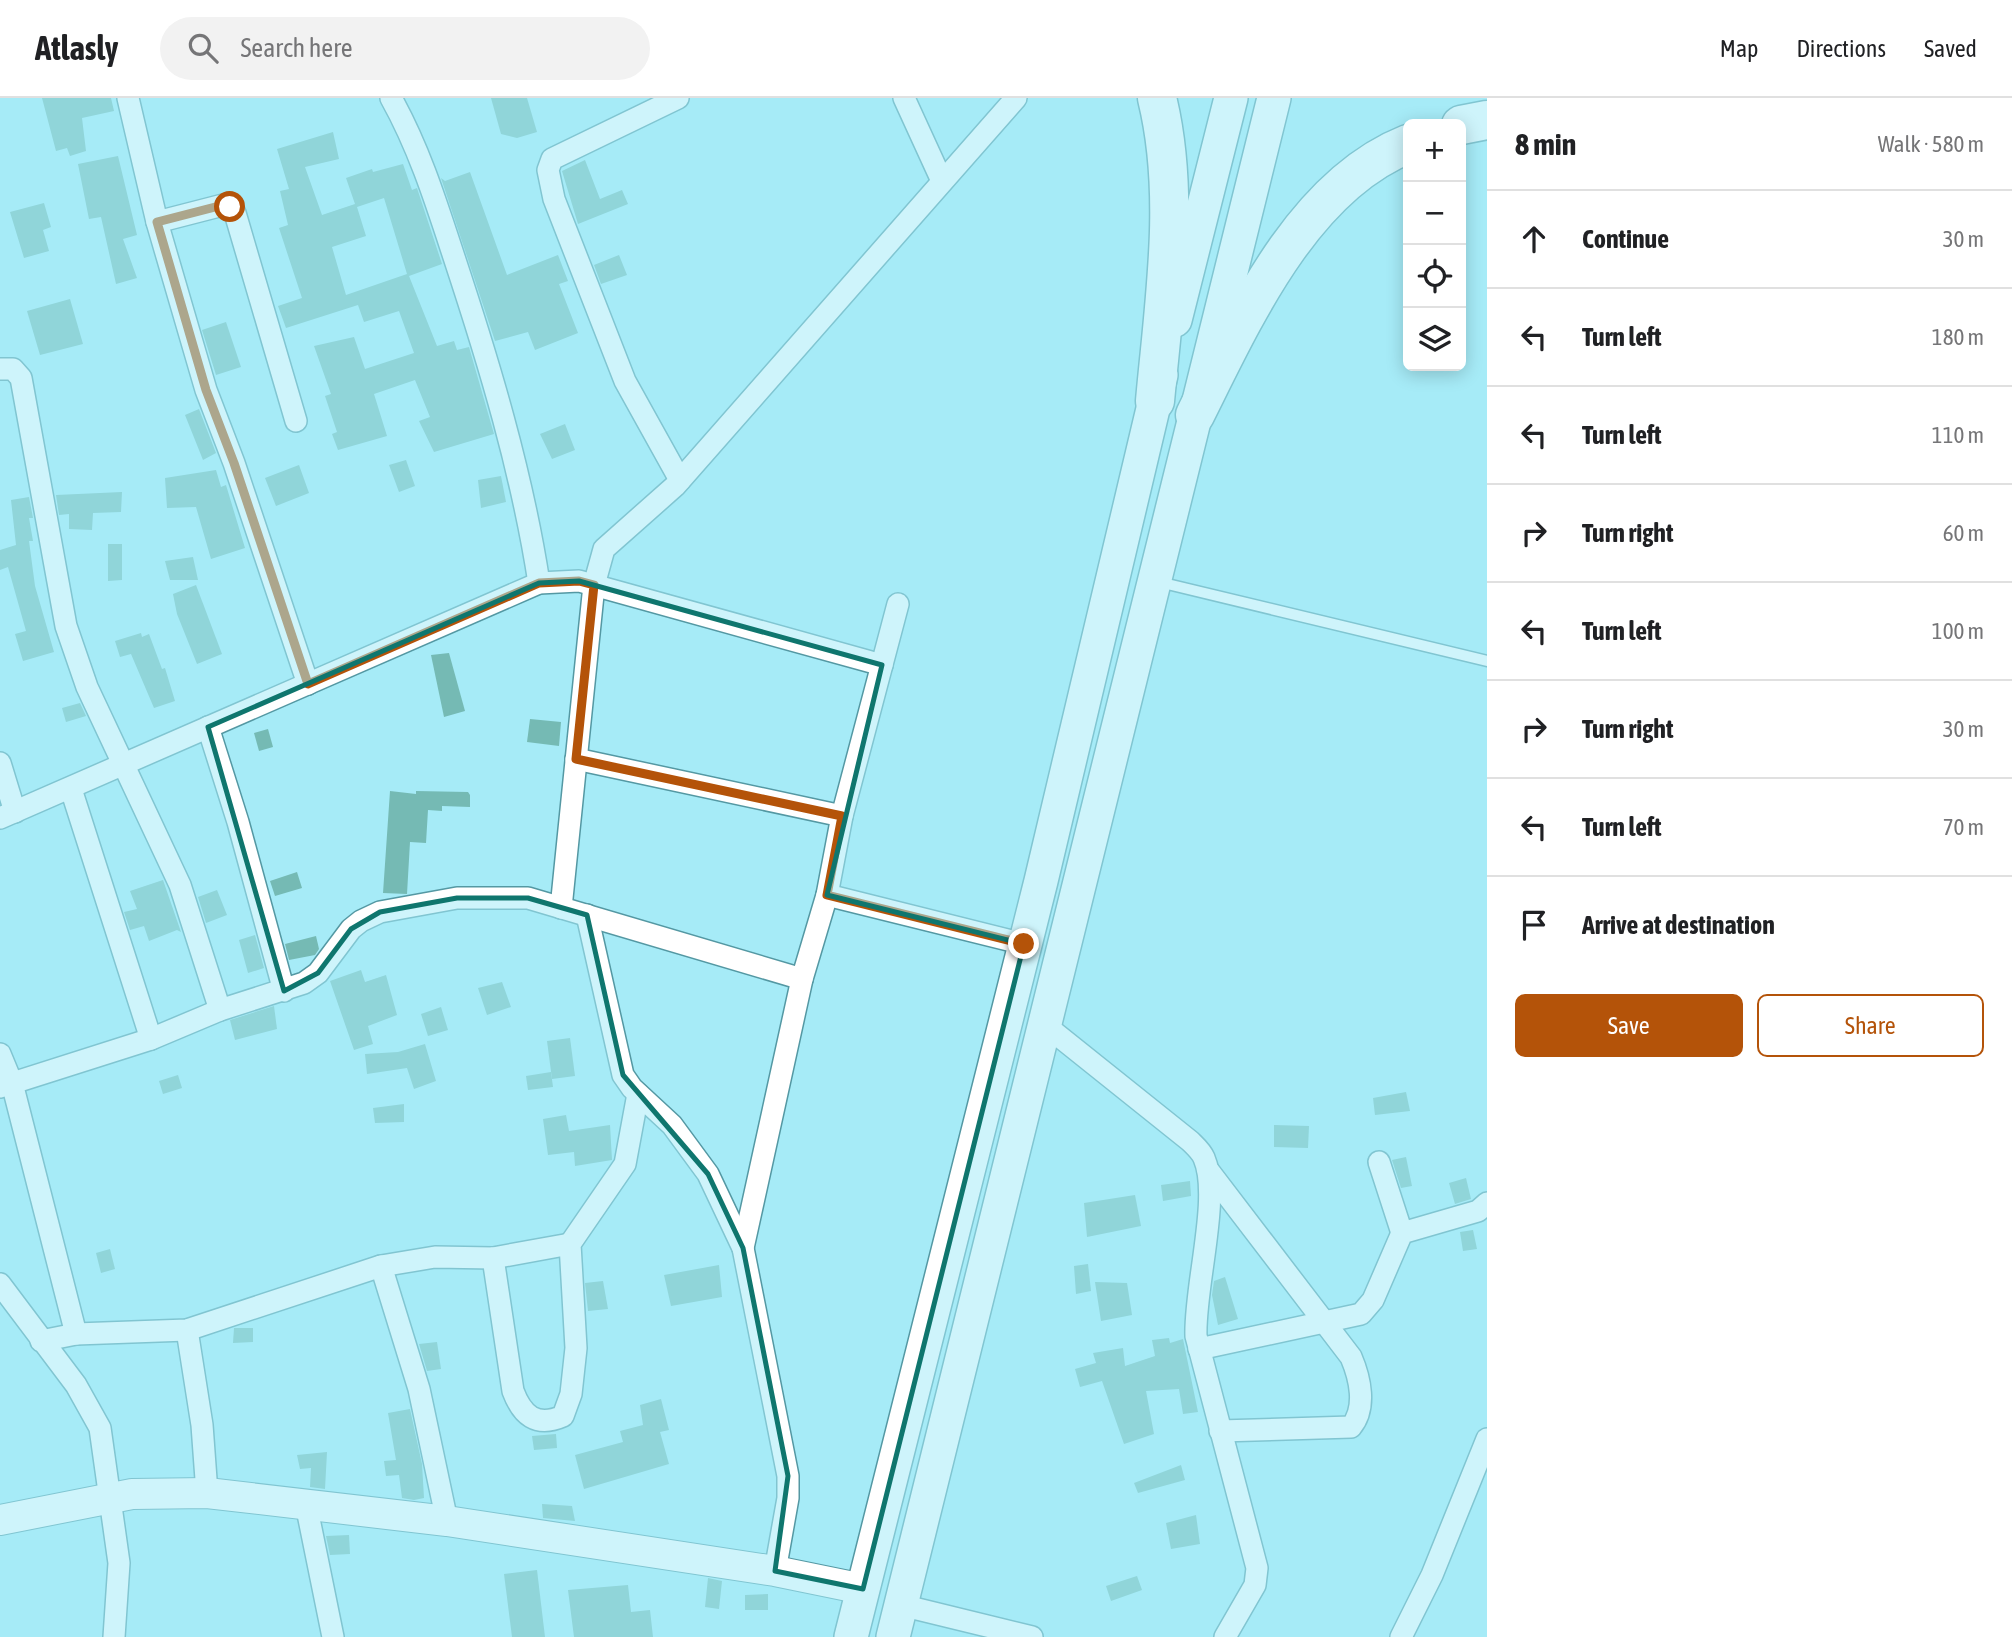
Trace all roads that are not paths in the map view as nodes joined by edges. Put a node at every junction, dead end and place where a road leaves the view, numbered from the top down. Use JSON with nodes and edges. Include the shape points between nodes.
{"nodes":[{"id":1,"x":128,"y":98,"type":"edge"},
{"id":2,"x":391,"y":98,"type":"edge"},
{"id":3,"x":678,"y":98,"type":"edge"},
{"id":4,"x":904,"y":98,"type":"edge"},
{"id":5,"x":1016,"y":98,"type":"edge"},
{"id":6,"x":1157,"y":98,"type":"edge"},
{"id":7,"x":1231,"y":98,"type":"edge"},
{"id":8,"x":1274,"y":98,"type":"edge"},
{"id":9,"x":1487,"y":120,"type":"edge"},
{"id":10,"x":1466,"y":124,"type":"edge"},
{"id":11,"x":1403,"y":146,"type":"edge"},
{"id":12,"x":942,"y":181,"type":"junction"},
{"id":13,"x":157,"y":222,"type":"junction"},
{"id":14,"x":0,"y":369,"type":"edge"},
{"id":15,"x":1155,"y":401,"type":"junction"},
{"id":16,"x":1195,"y":415,"type":"junction"},
{"id":17,"x":296,"y":421,"type":"dead end"},
{"id":18,"x":680,"y":480,"type":"junction"},
{"id":19,"x":1153,"y":580,"type":"junction"},
{"id":20,"x":539,"y":583,"type":"junction"},
{"id":21,"x":594,"y":585,"type":"junction"},
{"id":22,"x":898,"y":604,"type":"dead end"},
{"id":23,"x":1487,"y":661,"type":"edge"},
{"id":24,"x":882,"y":665,"type":"junction"},
{"id":25,"x":308,"y":684,"type":"junction"},
{"id":26,"x":208,"y":727,"type":"junction"},
{"id":27,"x":576,"y":759,"type":"junction"},
{"id":28,"x":0,"y":764,"type":"edge"},
{"id":29,"x":125,"y":766,"type":"junction"},
{"id":30,"x":71,"y":789,"type":"junction"},
{"id":31,"x":8,"y":815,"type":"edge"},
{"id":32,"x":842,"y":816,"type":"junction"},
{"id":33,"x":827,"y":895,"type":"junction"},
{"id":34,"x":561,"y":908,"type":"junction"},
{"id":35,"x":587,"y":915,"type":"junction"},
{"id":36,"x":1024,"y":944,"type":"junction"},
{"id":37,"x":802,"y":979,"type":"junction"},
{"id":38,"x":284,"y":991,"type":"junction"},
{"id":39,"x":220,"y":1010,"type":"junction"},
{"id":40,"x":1045,"y":1025,"type":"junction"},
{"id":41,"x":151,"y":1039,"type":"junction"},
{"id":42,"x":0,"y":1054,"type":"edge"},
{"id":43,"x":6,"y":1085,"type":"edge"},
{"id":44,"x":638,"y":1094,"type":"junction"},
{"id":45,"x":1379,"y":1162,"type":"dead end"},
{"id":46,"x":1208,"y":1170,"type":"junction"},
{"id":47,"x":1485,"y":1204,"type":"edge"},
{"id":48,"x":1487,"y":1229,"type":"edge"},
{"id":49,"x":1402,"y":1233,"type":"junction"},
{"id":50,"x":570,"y":1244,"type":"junction"},
{"id":51,"x":743,"y":1248,"type":"junction"},
{"id":52,"x":493,"y":1258,"type":"junction"},
{"id":53,"x":382,"y":1266,"type":"junction"},
{"id":54,"x":0,"y":1284,"type":"edge"},
{"id":55,"x":1323,"y":1322,"type":"junction"},
{"id":56,"x":187,"y":1330,"type":"junction"},
{"id":57,"x":76,"y":1334,"type":"junction"},
{"id":58,"x":41,"y":1341,"type":"junction"},
{"id":59,"x":1199,"y":1349,"type":"junction"},
{"id":60,"x":1220,"y":1431,"type":"junction"},
{"id":61,"x":1487,"y":1439,"type":"edge"},
{"id":62,"x":206,"y":1493,"type":"junction"},
{"id":63,"x":110,"y":1498,"type":"junction"},
{"id":64,"x":306,"y":1504,"type":"junction"},
{"id":65,"x":0,"y":1520,"type":"edge"},
{"id":66,"x":447,"y":1521,"type":"junction"},
{"id":67,"x":775,"y":1571,"type":"junction"},
{"id":68,"x":863,"y":1588,"type":"junction"},
{"id":69,"x":901,"y":1605,"type":"junction"},
{"id":70,"x":952,"y":1628,"type":"edge"},
{"id":71,"x":114,"y":1637,"type":"edge"},
{"id":72,"x":332,"y":1637,"type":"edge"},
{"id":73,"x":851,"y":1637,"type":"edge"},
{"id":74,"x":893,"y":1637,"type":"edge"},
{"id":75,"x":1032,"y":1637,"type":"edge"},
{"id":76,"x":1225,"y":1637,"type":"edge"},
{"id":77,"x":1401,"y":1637,"type":"edge"}],
"edges":[{"from":1,"to":13,"type":"street"},
{"from":2,"to":20,"type":"street","via":[[427,178],[468,299],[506,427]]},
{"from":3,"to":18,"type":"street","via":[[551,159],[548,170],[554,199],[625,381]]},
{"from":4,"to":12,"type":"street"},
{"from":5,"to":12,"type":"street"},
{"from":6,"to":15,"type":"highway","via":[[1168,202]]},
{"from":7,"to":15,"type":"main road"},
{"from":8,"to":16,"type":"main road"},
{"from":9,"to":10,"type":"highway"},
{"from":11,"to":16,"type":"highway","via":[[1356,177],[1318,210],[1297,236],[1262,286]]},
{"from":12,"to":18,"type":"street"},
{"from":13,"to":17,"type":"street","via":[[223,205],[235,212]]},
{"from":13,"to":25,"type":"street","via":[[206,390]]},
{"from":14,"to":29,"type":"street","via":[[13,369],[21,378],[66,626],[87,687]]},
{"from":15,"to":36,"type":"main road"},
{"from":16,"to":19,"type":"main road"},
{"from":18,"to":21,"type":"street","via":[[604,549]]},
{"from":19,"to":23,"type":"lane"},
{"from":19,"to":40,"type":"main road"},
{"from":20,"to":21,"type":"street"},
{"from":20,"to":25,"type":"street"},
{"from":21,"to":24,"type":"street"},
{"from":21,"to":27,"type":"street"},
{"from":22,"to":24,"type":"street"},
{"from":24,"to":32,"type":"street"},
{"from":25,"to":26,"type":"street"},
{"from":26,"to":29,"type":"street"},
{"from":26,"to":38,"type":"street"},
{"from":27,"to":32,"type":"street"},
{"from":27,"to":34,"type":"street"},
{"from":28,"to":31,"type":"street"},
{"from":29,"to":30,"type":"street"},
{"from":29,"to":39,"type":"street","via":[[180,885]]},
{"from":30,"to":31,"type":"street"},
{"from":30,"to":41,"type":"street"},
{"from":32,"to":33,"type":"street"},
{"from":33,"to":36,"type":"street"},
{"from":33,"to":37,"type":"street"},
{"from":34,"to":35,"type":"street"},
{"from":34,"to":38,"type":"street","via":[[528,898],[457,898],[380,912],[351,929],[318,972]]},
{"from":35,"to":37,"type":"street"},
{"from":35,"to":44,"type":"street","via":[[623,1075]]},
{"from":36,"to":68,"type":"main road"},
{"from":37,"to":51,"type":"street"},
{"from":38,"to":39,"type":"street"},
{"from":39,"to":41,"type":"street"},
{"from":40,"to":46,"type":"street","via":[[1191,1141]]},
{"from":40,"to":69,"type":"main road"},
{"from":41,"to":43,"type":"street"},
{"from":42,"to":43,"type":"street"},
{"from":43,"to":57,"type":"street"},
{"from":44,"to":50,"type":"street","via":[[625,1164]]},
{"from":44,"to":51,"type":"street","via":[[671,1125],[708,1174]]},
{"from":45,"to":49,"type":"street"},
{"from":46,"to":55,"type":"street"},
{"from":46,"to":59,"type":"street","via":[[1206,1237],[1195,1315]]},
{"from":47,"to":48,"type":"street"},
{"from":47,"to":49,"type":"street","via":[[1478,1211]]},
{"from":49,"to":55,"type":"street","via":[[1369,1307],[1361,1314]]},
{"from":50,"to":52,"type":"street"},
{"from":50,"to":52,"type":"street","via":[[575,1360],[563,1416],[551,1421],[533,1420],[521,1411],[513,1391]]},
{"from":51,"to":67,"type":"street","via":[[788,1476]]},
{"from":52,"to":53,"type":"street","via":[[435,1257]]},
{"from":53,"to":56,"type":"street"},
{"from":53,"to":66,"type":"street","via":[[419,1389]]},
{"from":54,"to":58,"type":"street"},
{"from":55,"to":59,"type":"street"},
{"from":55,"to":60,"type":"street","via":[[1358,1373],[1359,1418],[1351,1427]]},
{"from":56,"to":57,"type":"street"},
{"from":56,"to":62,"type":"street","via":[[202,1425]]},
{"from":57,"to":58,"type":"street"},
{"from":58,"to":63,"type":"street","via":[[76,1385],[100,1428]]},
{"from":59,"to":60,"type":"street"},
{"from":60,"to":76,"type":"street","via":[[1257,1568],[1255,1585]]},
{"from":61,"to":77,"type":"street","via":[[1432,1575]]},
{"from":62,"to":63,"type":"street"},
{"from":62,"to":64,"type":"street"},
{"from":63,"to":65,"type":"street"},
{"from":63,"to":71,"type":"street","via":[[119,1563]]},
{"from":64,"to":66,"type":"street"},
{"from":64,"to":72,"type":"street"},
{"from":66,"to":67,"type":"street"},
{"from":67,"to":68,"type":"street"},
{"from":68,"to":73,"type":"main road"},
{"from":69,"to":70,"type":"street"},
{"from":69,"to":74,"type":"main road"},
{"from":70,"to":75,"type":"street"}]}
